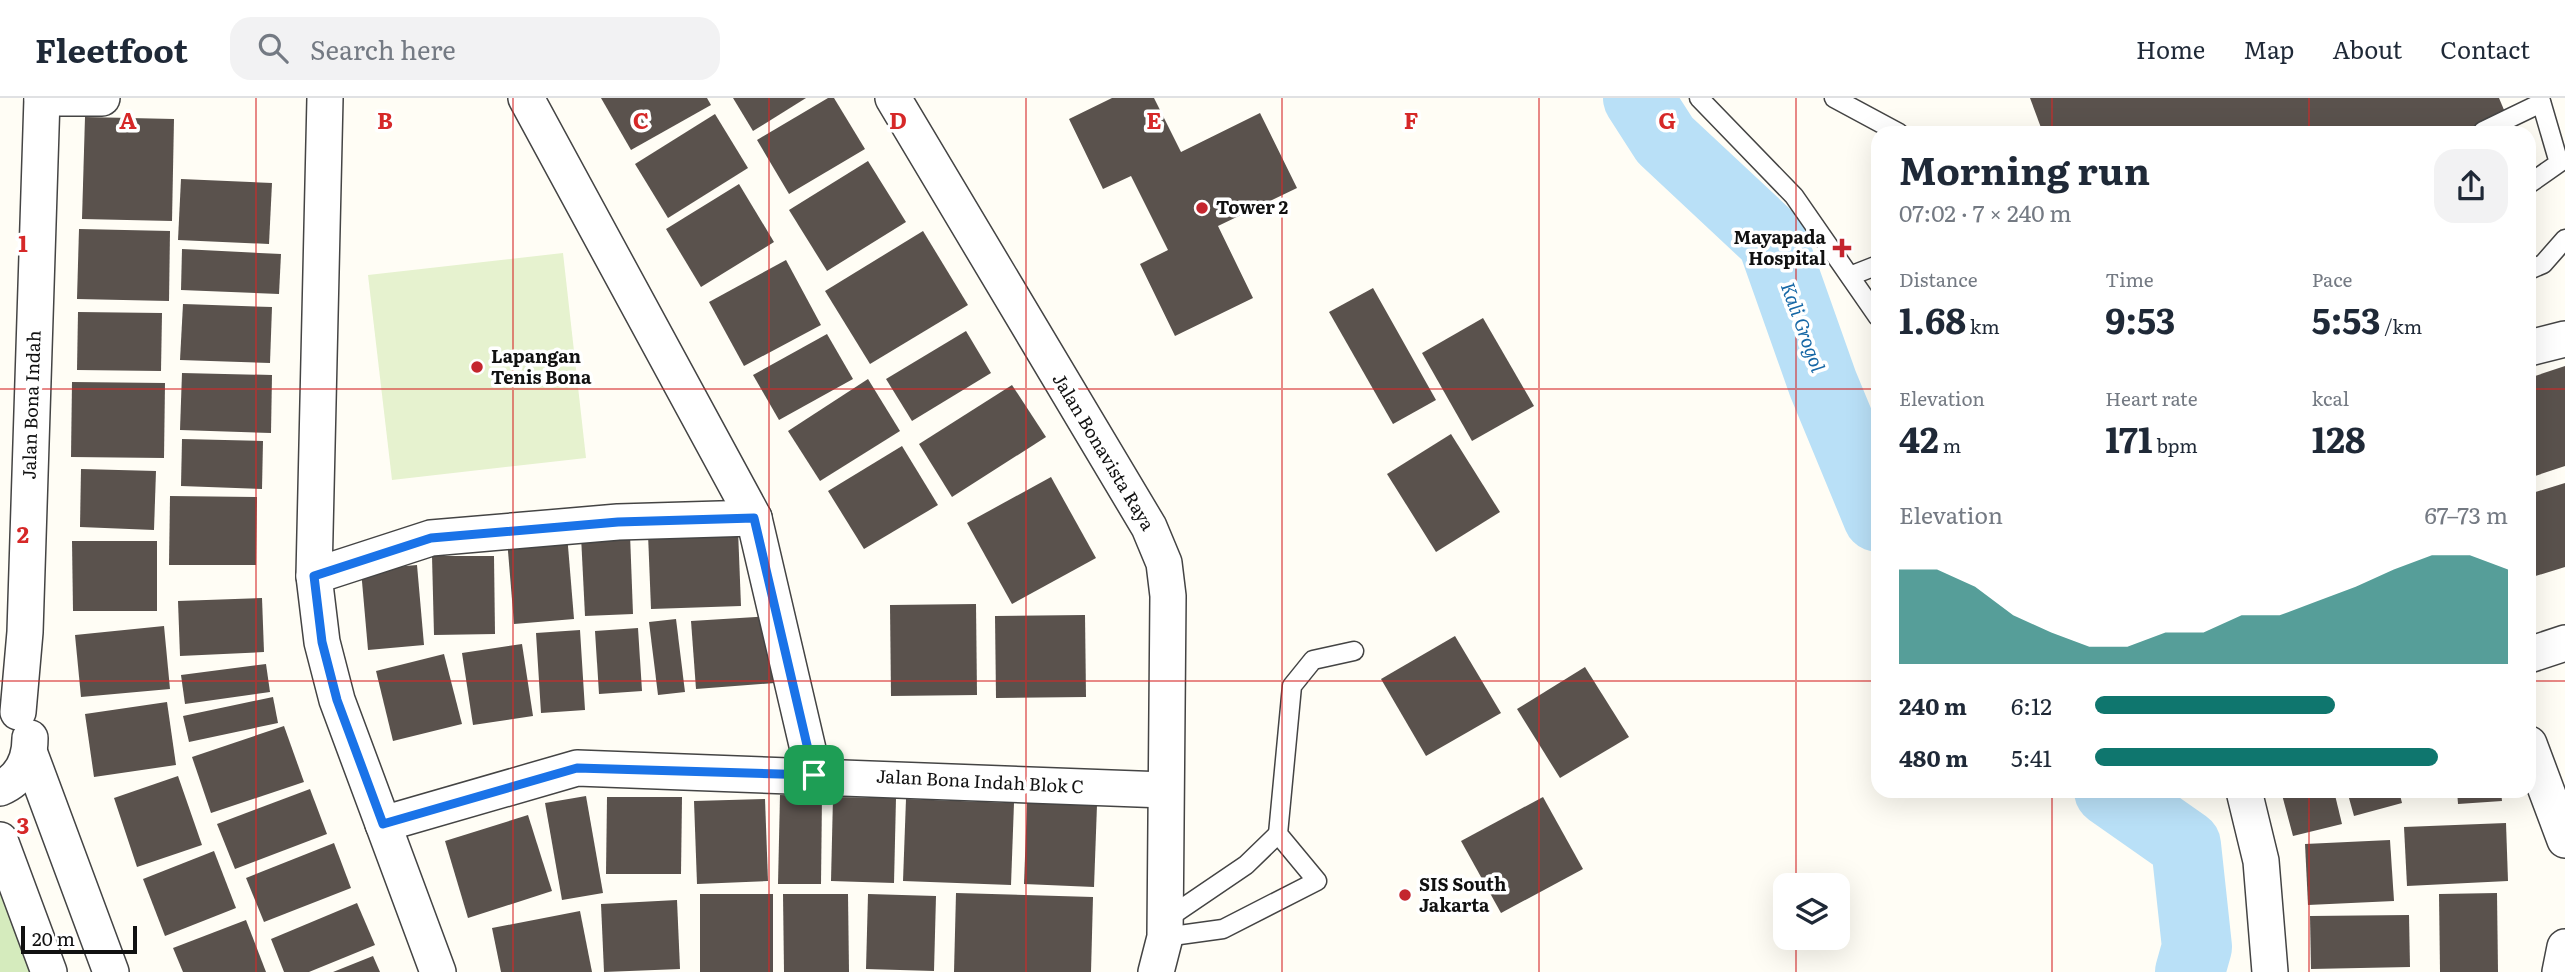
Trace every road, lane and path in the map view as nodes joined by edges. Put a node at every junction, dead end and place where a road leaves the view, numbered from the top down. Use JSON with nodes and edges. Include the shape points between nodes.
{"nodes":[{"id":1,"x":42,"y":98,"type":"edge"},
{"id":2,"x":103,"y":98,"type":"edge"},
{"id":3,"x":325,"y":98,"type":"edge"},
{"id":4,"x":526,"y":98,"type":"edge"},
{"id":5,"x":893,"y":98,"type":"edge"},
{"id":6,"x":1699,"y":98,"type":"edge"},
{"id":7,"x":1834,"y":98,"type":"edge"},
{"id":8,"x":2540,"y":101,"type":"edge"},
{"id":9,"x":1886,"y":126,"type":"edge"},
{"id":10,"x":2492,"y":126,"type":"edge"},
{"id":11,"x":2536,"y":179,"type":"edge"},
{"id":12,"x":2565,"y":239,"type":"edge"},
{"id":13,"x":2536,"y":267,"type":"edge"},
{"id":14,"x":1871,"y":268,"type":"edge"},
{"id":15,"x":1850,"y":276,"type":"junction"},
{"id":16,"x":1871,"y":307,"type":"edge"},
{"id":17,"x":2565,"y":339,"type":"edge"},
{"id":18,"x":2536,"y":346,"type":"edge"},
{"id":19,"x":754,"y":518,"type":"junction"},
{"id":20,"x":314,"y":576,"type":"junction"},
{"id":21,"x":2565,"y":643,"type":"edge"},
{"id":22,"x":1353,"y":652,"type":"dead end"},
{"id":23,"x":2536,"y":653,"type":"edge"},
{"id":24,"x":9,"y":706,"type":"edge"},
{"id":25,"x":30,"y":754,"type":"junction"},
{"id":26,"x":2536,"y":763,"type":"edge"},
{"id":27,"x":814,"y":775,"type":"junction"},
{"id":28,"x":0,"y":788,"type":"edge"},
{"id":29,"x":1165,"y":790,"type":"junction"},
{"id":30,"x":2246,"y":798,"type":"edge"},
{"id":31,"x":383,"y":824,"type":"junction"},
{"id":32,"x":1278,"y":834,"type":"junction"},
{"id":33,"x":0,"y":840,"type":"edge"},
{"id":34,"x":2565,"y":840,"type":"edge"},
{"id":35,"x":1165,"y":929,"type":"junction"},
{"id":36,"x":2565,"y":947,"type":"edge"},
{"id":37,"x":49,"y":972,"type":"edge"},
{"id":38,"x":111,"y":972,"type":"edge"},
{"id":39,"x":438,"y":972,"type":"edge"},
{"id":40,"x":1156,"y":972,"type":"edge"},
{"id":41,"x":2270,"y":972,"type":"edge"},
{"id":42,"x":2560,"y":972,"type":"edge"}],
"edges":[{"from":1,"to":2,"type":"street"},
{"from":1,"to":24,"type":"street","name":"Jalan Bona Indah","via":[[25,632]]},
{"from":3,"to":20,"type":"street"},
{"from":4,"to":19,"type":"street"},
{"from":5,"to":29,"type":"street","name":"Jalan Bonavista Raya","via":[[1149,527],[1164,563],[1168,596]]},
{"from":6,"to":15,"type":"lane","via":[[1794,196]]},
{"from":7,"to":9,"type":"lane"},
{"from":8,"to":10,"type":"lane"},
{"from":8,"to":11,"type":"lane","via":[[2559,163]]},
{"from":12,"to":13,"type":"lane"},
{"from":14,"to":15,"type":"lane"},
{"from":15,"to":16,"type":"lane"},
{"from":17,"to":18,"type":"street"},
{"from":19,"to":20,"type":"street","via":[[618,522],[431,538]]},
{"from":19,"to":27,"type":"street"},
{"from":20,"to":31,"type":"street","via":[[322,642],[337,700]]},
{"from":21,"to":23,"type":"street"},
{"from":22,"to":32,"type":"lane","via":[[1313,660],[1293,686]]},
{"from":24,"to":25,"type":"street","via":[[29,731]]},
{"from":25,"to":28,"type":"street","via":[[16,779]]},
{"from":25,"to":38,"type":"street"},
{"from":26,"to":34,"type":"street"},
{"from":27,"to":29,"type":"street","name":"Jalan Bona Indah Blok C"},
{"from":27,"to":31,"type":"street","name":"Jalan Bona Indah Blok C","via":[[577,768]]},
{"from":29,"to":35,"type":"street","name":"Jalan Bonavista Raya"},
{"from":30,"to":41,"type":"street","via":[[2261,861]]},
{"from":31,"to":39,"type":"street"},
{"from":32,"to":35,"type":"lane"},
{"from":32,"to":35,"type":"lane","via":[[1317,881],[1223,929]]},
{"from":33,"to":37,"type":"street"},
{"from":35,"to":40,"type":"street","name":"Jalan Bonavista Raya"},
{"from":36,"to":42,"type":"street"}]}
